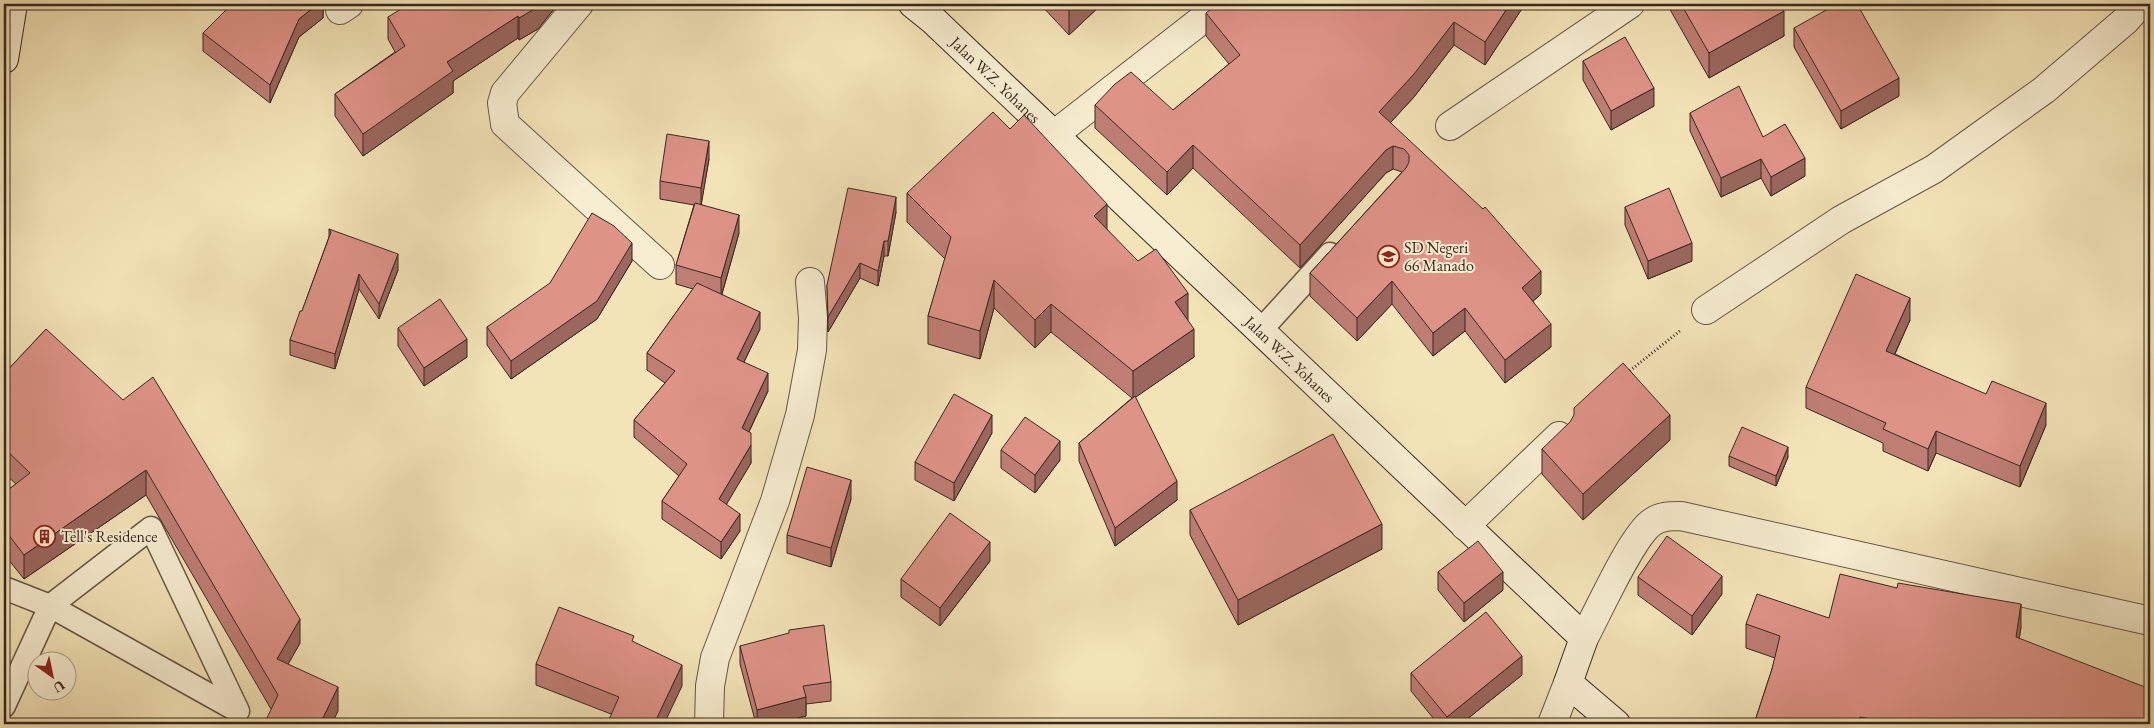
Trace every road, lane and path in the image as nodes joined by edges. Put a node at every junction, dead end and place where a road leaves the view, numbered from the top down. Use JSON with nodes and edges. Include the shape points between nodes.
{"nodes":[{"id":1,"x":13,"y":4,"type":"edge"},
{"id":2,"x":579,"y":4,"type":"edge"},
{"id":3,"x":913,"y":4,"type":"edge"},
{"id":4,"x":1222,"y":4,"type":"edge"},
{"id":5,"x":1630,"y":4,"type":"edge"},
{"id":6,"x":2140,"y":4,"type":"edge"},
{"id":7,"x":4,"y":59,"type":"edge"},
{"id":8,"x":1450,"y":126,"type":"dead end"},
{"id":9,"x":1055,"y":134,"type":"junction"},
{"id":10,"x":1343,"y":240,"type":"edge"},
{"id":11,"x":660,"y":265,"type":"dead end"},
{"id":12,"x":810,"y":282,"type":"dead end"},
{"id":13,"x":1706,"y":310,"type":"joint"},
{"id":14,"x":1261,"y":330,"type":"junction"},
{"id":15,"x":1620,"y":380,"type":"edge"},
{"id":16,"x":1559,"y":436,"type":"edge"},
{"id":17,"x":1466,"y":526,"type":"junction"},
{"id":18,"x":4,"y":588,"type":"edge"},
{"id":19,"x":50,"y":606,"type":"junction"},
{"id":20,"x":2150,"y":621,"type":"edge"},
{"id":21,"x":1584,"y":638,"type":"junction"},
{"id":22,"x":1568,"y":682,"type":"junction"},
{"id":23,"x":4,"y":706,"type":"edge"},
{"id":24,"x":709,"y":724,"type":"edge"},
{"id":25,"x":1552,"y":724,"type":"edge"},
{"id":26,"x":1616,"y":724,"type":"edge"}],
"edges":[{"from":1,"to":7,"type":"street"},
{"from":2,"to":11,"type":"street","via":[[505,93],[502,102],[505,124]]},
{"from":3,"to":9,"type":"street","name":"Jalan W.Z. Yohanes"},
{"from":4,"to":9,"type":"street"},
{"from":5,"to":8,"type":"street"},
{"from":6,"to":13,"type":"street","via":[[2126,20],[2044,90],[1934,169],[1842,220]]},
{"from":9,"to":14,"type":"street","name":"Jalan W.Z. Yohanes"},
{"from":10,"to":14,"type":"lane"},
{"from":12,"to":24,"type":"street","via":[[812,350],[800,415],[775,502],[716,658],[710,686]]},
{"from":13,"to":15,"type":"path"},
{"from":14,"to":17,"type":"street","name":"Jalan W.Z. Yohanes"},
{"from":16,"to":17,"type":"street"},
{"from":17,"to":21,"type":"street","name":"Jalan W.Z. Yohanes"},
{"from":18,"to":19,"type":"lane"},
{"from":19,"to":19,"type":"lane","via":[[151,528],[238,710],[76,620]]},
{"from":19,"to":23,"type":"lane"},
{"from":20,"to":21,"type":"street","via":[[1681,516],[1667,516],[1657,519],[1644,531]]},
{"from":21,"to":22,"type":"street"},
{"from":22,"to":25,"type":"street"},
{"from":22,"to":26,"type":"street"}]}
